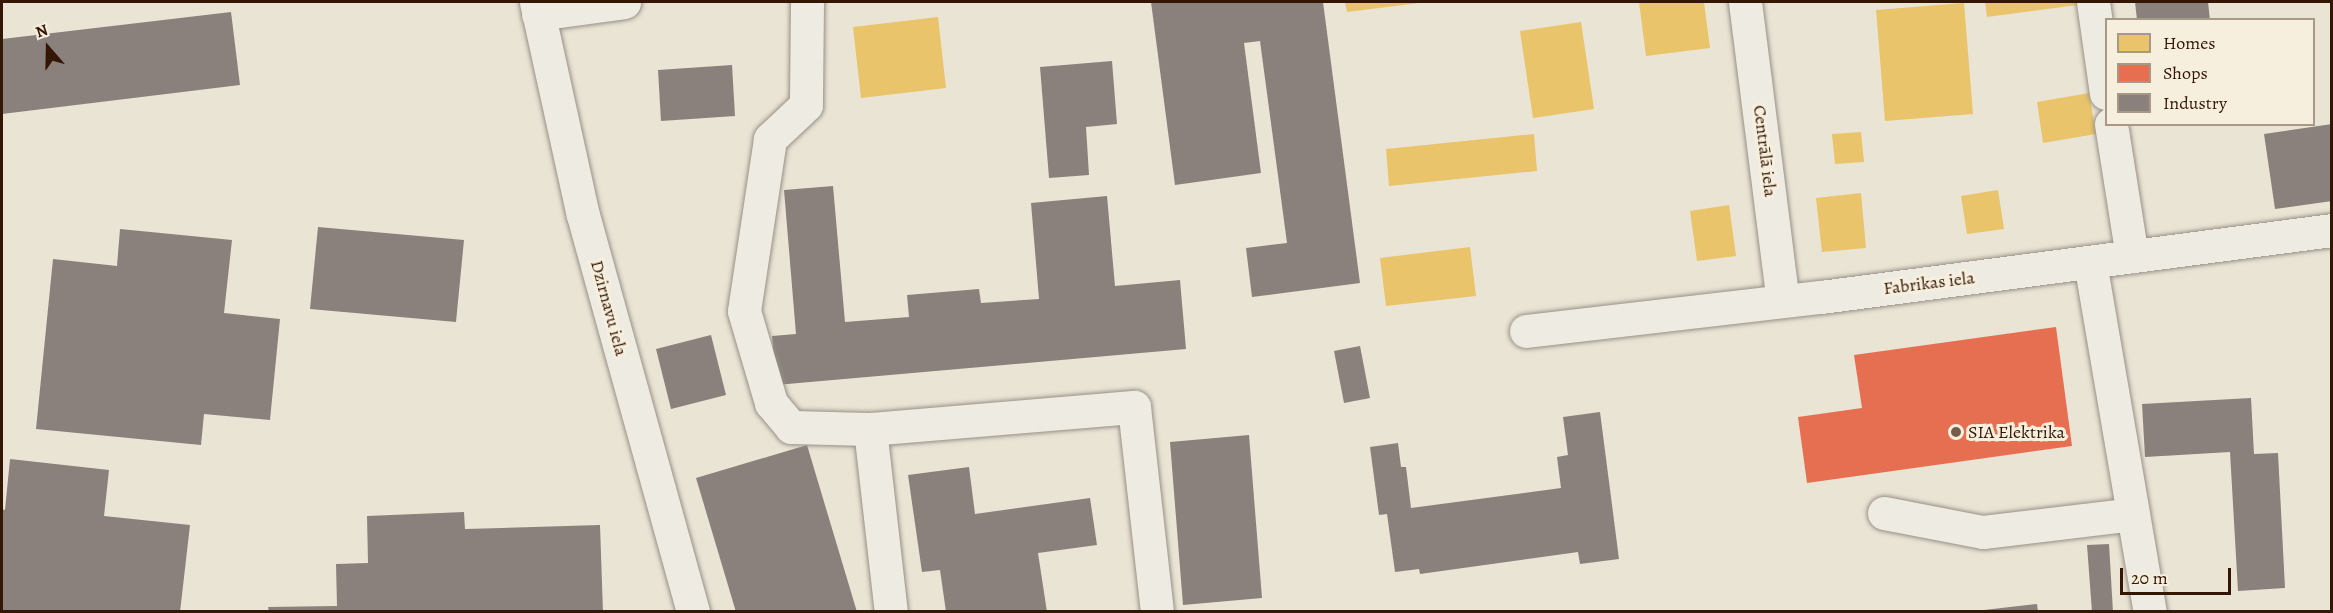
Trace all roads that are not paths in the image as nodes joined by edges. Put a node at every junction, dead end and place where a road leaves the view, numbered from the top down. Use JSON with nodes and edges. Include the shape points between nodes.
{"nodes":[{"id":1,"x":624,"y":2,"type":"edge"},
{"id":2,"x":807,"y":2,"type":"edge"},
{"id":3,"x":1745,"y":2,"type":"edge"},
{"id":4,"x":2093,"y":2,"type":"edge"},
{"id":5,"x":537,"y":8,"type":"edge"},
{"id":6,"x":2105,"y":86,"type":"edge"},
{"id":7,"x":2111,"y":126,"type":"edge"},
{"id":8,"x":2331,"y":230,"type":"edge"},
{"id":9,"x":2132,"y":256,"type":"junction"},
{"id":10,"x":2090,"y":262,"type":"junction"},
{"id":11,"x":1783,"y":301,"type":"junction"},
{"id":12,"x":1526,"y":331,"type":"dead end"},
{"id":13,"x":870,"y":429,"type":"junction"},
{"id":14,"x":1884,"y":513,"type":"dead end"},
{"id":15,"x":2133,"y":514,"type":"junction"},
{"id":16,"x":693,"y":612,"type":"edge"},
{"id":17,"x":891,"y":612,"type":"edge"},
{"id":18,"x":1157,"y":612,"type":"edge"},
{"id":19,"x":2150,"y":612,"type":"edge"}],
"edges":[{"from":1,"to":5,"type":"street"},
{"from":2,"to":13,"type":"street","via":[[806,105],[770,139],[744,311],[771,403],[791,427]]},
{"from":3,"to":11,"type":"street","name":"Centrālā iela"},
{"from":4,"to":6,"type":"street"},
{"from":5,"to":16,"type":"street","name":"Dzirnavu iela","via":[[583,215]]},
{"from":7,"to":9,"type":"street"},
{"from":8,"to":9,"type":"street","name":"Fabrikas iela"},
{"from":9,"to":10,"type":"street","name":"Fabrikas iela"},
{"from":10,"to":11,"type":"street","name":"Fabrikas iela"},
{"from":10,"to":15,"type":"street"},
{"from":11,"to":12,"type":"street","name":"Fabrikas iela"},
{"from":13,"to":17,"type":"street"},
{"from":13,"to":18,"type":"street","via":[[1134,406]]},
{"from":14,"to":15,"type":"street","via":[[1983,532]]},
{"from":15,"to":19,"type":"street"}]}
